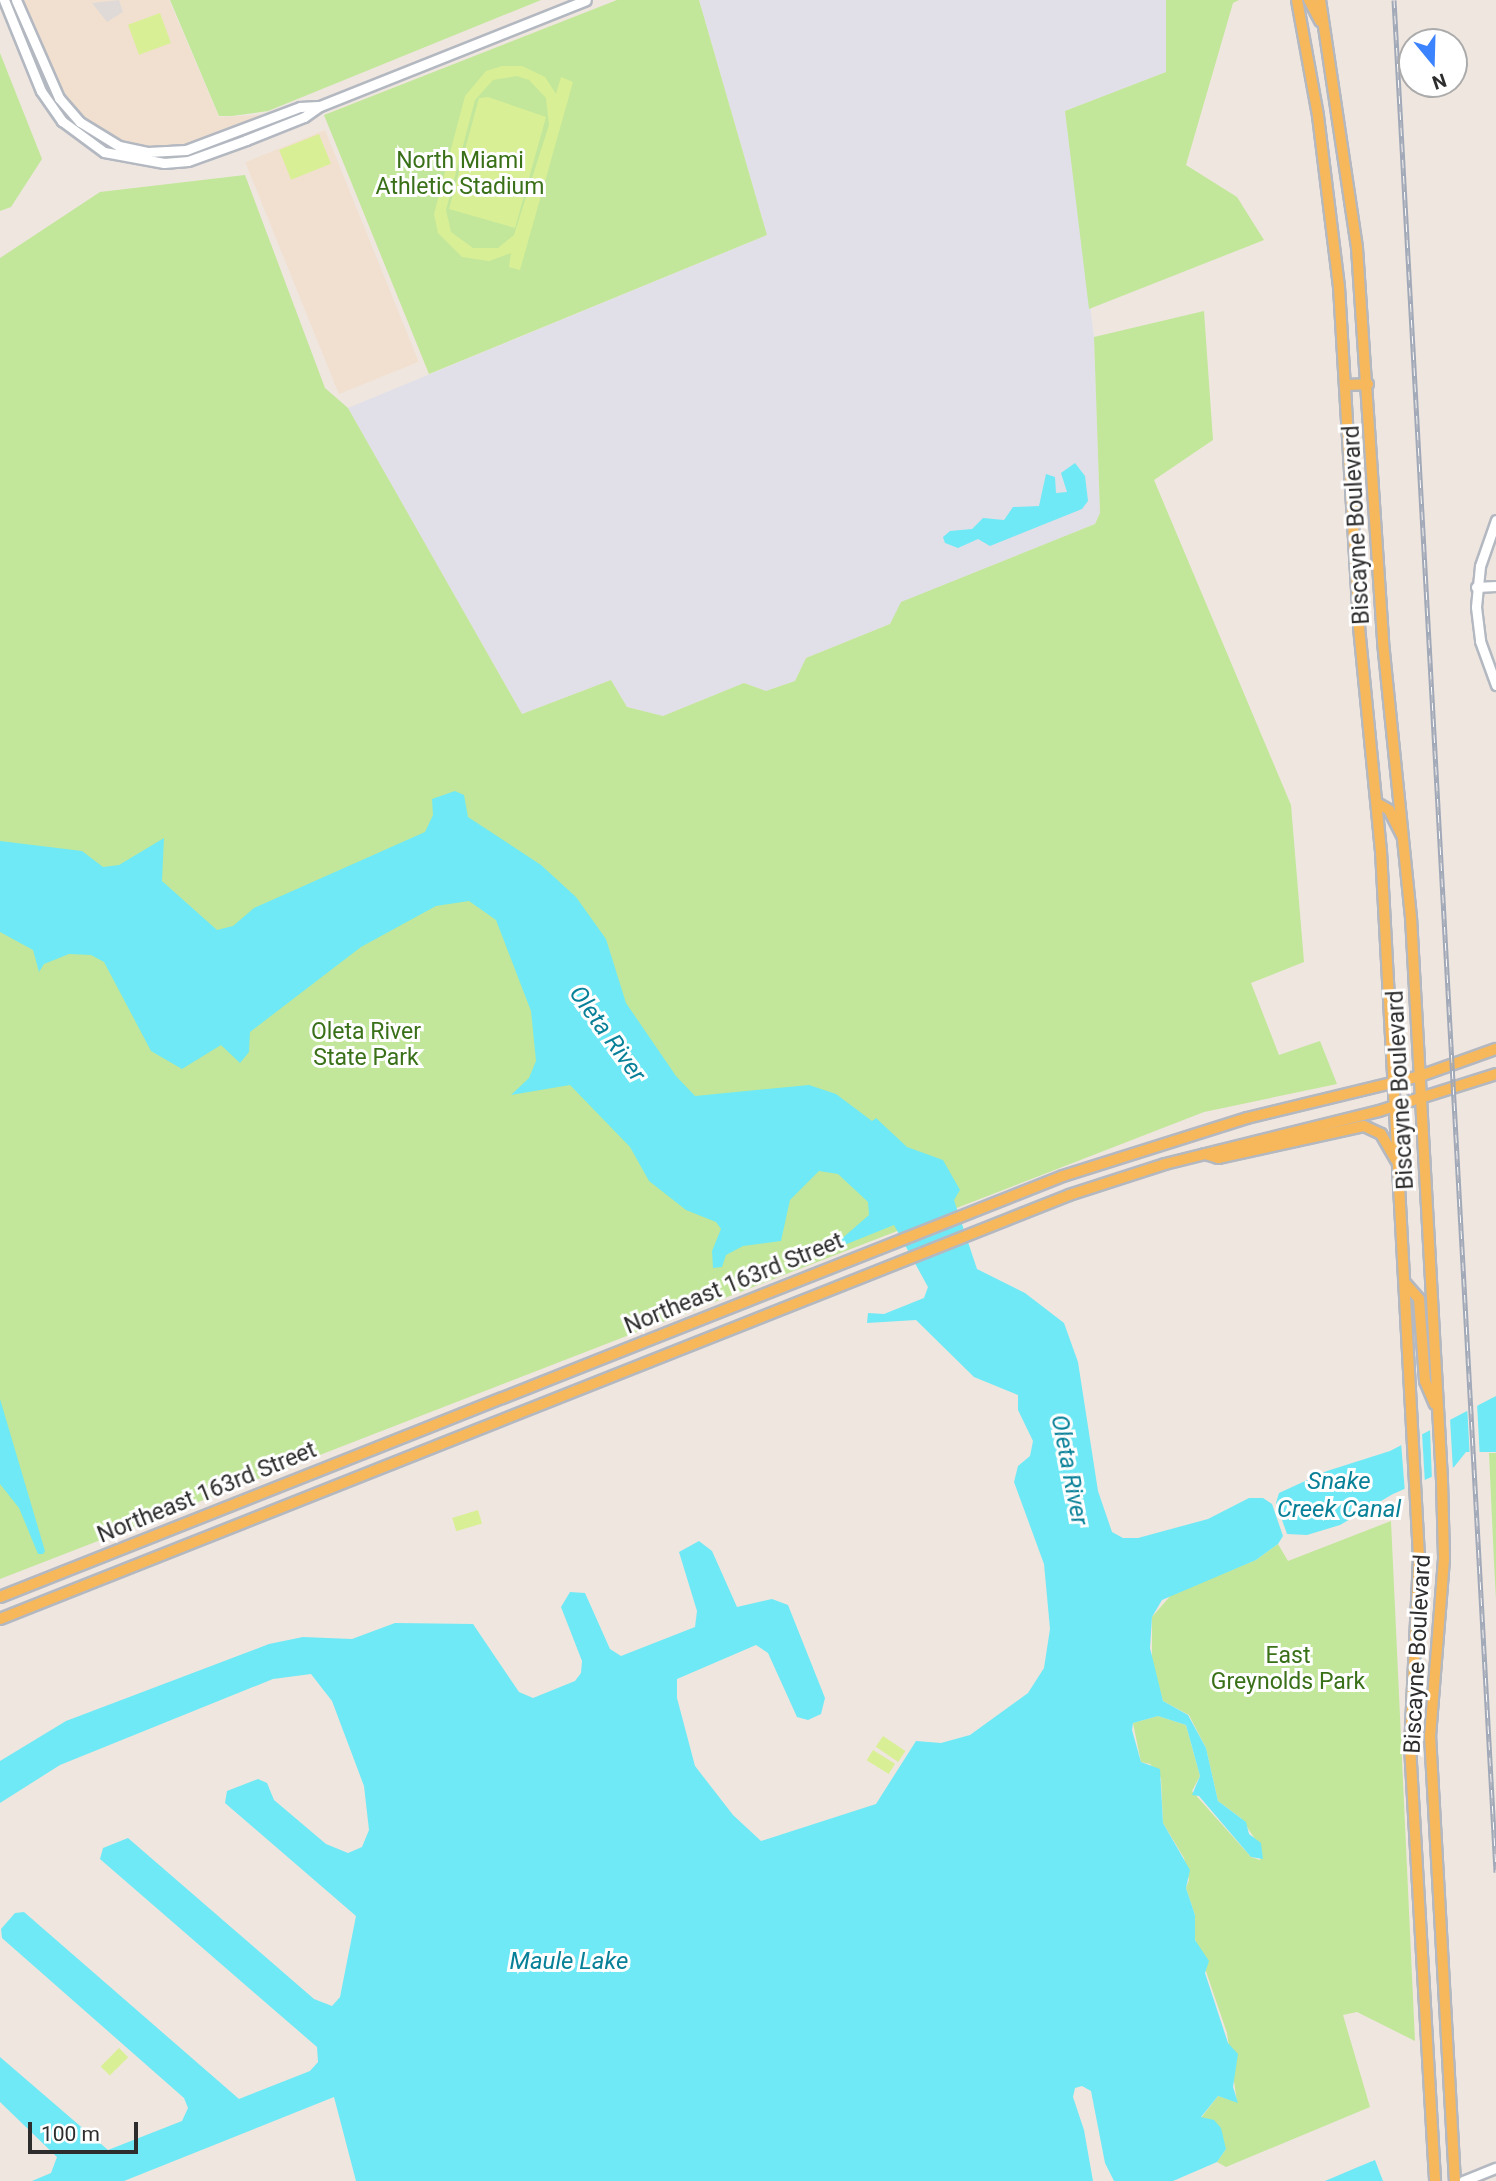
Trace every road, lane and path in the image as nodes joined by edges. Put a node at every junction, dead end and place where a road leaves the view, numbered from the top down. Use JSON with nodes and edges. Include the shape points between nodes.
{"nodes":[{"id":1,"x":4,"y":0,"type":"edge"},
{"id":2,"x":16,"y":0,"type":"edge"},
{"id":3,"x":586,"y":0,"type":"edge"},
{"id":4,"x":1297,"y":0,"type":"edge"},
{"id":5,"x":1308,"y":0,"type":"edge"},
{"id":6,"x":1320,"y":0,"type":"edge"},
{"id":7,"x":1325,"y":30,"type":"junction"},
{"id":8,"x":320,"y":106,"type":"junction"},
{"id":9,"x":265,"y":121,"type":"junction"},
{"id":10,"x":246,"y":140,"type":"junction"},
{"id":11,"x":1368,"y":384,"type":"junction"},
{"id":12,"x":1345,"y":385,"type":"junction"},
{"id":13,"x":1496,"y":520,"type":"edge"},
{"id":14,"x":1496,"y":586,"type":"edge"},
{"id":15,"x":1476,"y":587,"type":"junction"},
{"id":16,"x":1496,"y":685,"type":"edge"},
{"id":17,"x":1377,"y":803,"type":"junction"},
{"id":18,"x":1406,"y":842,"type":"junction"},
{"id":19,"x":1496,"y":1049,"type":"edge"},
{"id":20,"x":1496,"y":1074,"type":"edge"},
{"id":21,"x":1420,"y":1076,"type":"junction"},
{"id":22,"x":1394,"y":1083,"type":"junction"},
{"id":23,"x":1421,"y":1099,"type":"junction"},
{"id":24,"x":1396,"y":1106,"type":"junction"},
{"id":25,"x":1205,"y":1154,"type":"junction"},
{"id":26,"x":1398,"y":1163,"type":"junction"},
{"id":27,"x":1063,"y":1176,"type":"junction"},
{"id":28,"x":1069,"y":1195,"type":"junction"},
{"id":29,"x":1406,"y":1284,"type":"junction"},
{"id":30,"x":1438,"y":1411,"type":"junction"},
{"id":31,"x":0,"y":1597,"type":"edge"},
{"id":32,"x":0,"y":1619,"type":"edge"},
{"id":33,"x":1496,"y":2168,"type":"edge"},
{"id":34,"x":1435,"y":2181,"type":"edge"},
{"id":35,"x":1455,"y":2181,"type":"edge"},
{"id":36,"x":1463,"y":2181,"type":"edge"}],
"edges":[{"from":1,"to":10,"type":"street","via":[[41,91],[56,114],[95,147],[142,162],[188,161]]},
{"from":2,"to":9,"type":"street","via":[[48,79],[69,112],[106,140],[135,150],[162,152],[205,144]]},
{"from":3,"to":8,"type":"street"},
{"from":4,"to":12,"type":"main road","name":"Biscayne Boulevard","via":[[1329,199]]},
{"from":5,"to":7,"type":"main road"},
{"from":6,"to":7,"type":"main road","name":"Biscayne Boulevard"},
{"from":7,"to":11,"type":"main road","name":"Biscayne Boulevard","via":[[1351,195]]},
{"from":8,"to":9,"type":"street","via":[[300,107]]},
{"from":8,"to":10,"type":"street"},
{"from":9,"to":10,"type":"street"},
{"from":11,"to":12,"type":"main road"},
{"from":11,"to":18,"type":"main road","name":"Biscayne Boulevard","via":[[1385,663]]},
{"from":12,"to":17,"type":"main road","name":"Biscayne Boulevard","via":[[1359,627]]},
{"from":13,"to":15,"type":"street"},
{"from":14,"to":15,"type":"street"},
{"from":15,"to":16,"type":"street","via":[[1480,640]]},
{"from":17,"to":18,"type":"main road","via":[[1389,810]]},
{"from":17,"to":22,"type":"main road","name":"Biscayne Boulevard"},
{"from":18,"to":21,"type":"main road","name":"Biscayne Boulevard"},
{"from":19,"to":21,"type":"main road","name":"Northeast 163rd Street"},
{"from":20,"to":23,"type":"main road","name":"Northeast 163rd Street"},
{"from":21,"to":22,"type":"main road","name":"Northeast 163rd Street"},
{"from":21,"to":23,"type":"main road","name":"Biscayne Boulevard"},
{"from":22,"to":24,"type":"main road","name":"Biscayne Boulevard"},
{"from":22,"to":27,"type":"main road","name":"Northeast 163rd Street","via":[[1234,1122]]},
{"from":23,"to":24,"type":"main road","name":"Northeast 163rd Street"},
{"from":23,"to":30,"type":"main road","name":"Biscayne Boulevard"},
{"from":24,"to":25,"type":"main road","name":"Northeast 163rd Street"},
{"from":24,"to":26,"type":"main road","name":"Biscayne Boulevard"},
{"from":25,"to":26,"type":"main road","via":[[1219,1158],[1364,1126],[1381,1134]]},
{"from":25,"to":28,"type":"main road","name":"Northeast 163rd Street"},
{"from":26,"to":29,"type":"main road","name":"Biscayne Boulevard"},
{"from":27,"to":28,"type":"main road"},
{"from":27,"to":31,"type":"main road","name":"Northeast 163rd Street"},
{"from":28,"to":32,"type":"main road","name":"Northeast 163rd Street"},
{"from":29,"to":30,"type":"main road","via":[[1419,1300],[1424,1381]]},
{"from":29,"to":34,"type":"main road","name":"Biscayne Boulevard","via":[[1419,1585],[1410,1745]]},
{"from":30,"to":35,"type":"main road","name":"Biscayne Boulevard","via":[[1444,1559],[1430,1735]]},
{"from":33,"to":36,"type":"street"}]}
